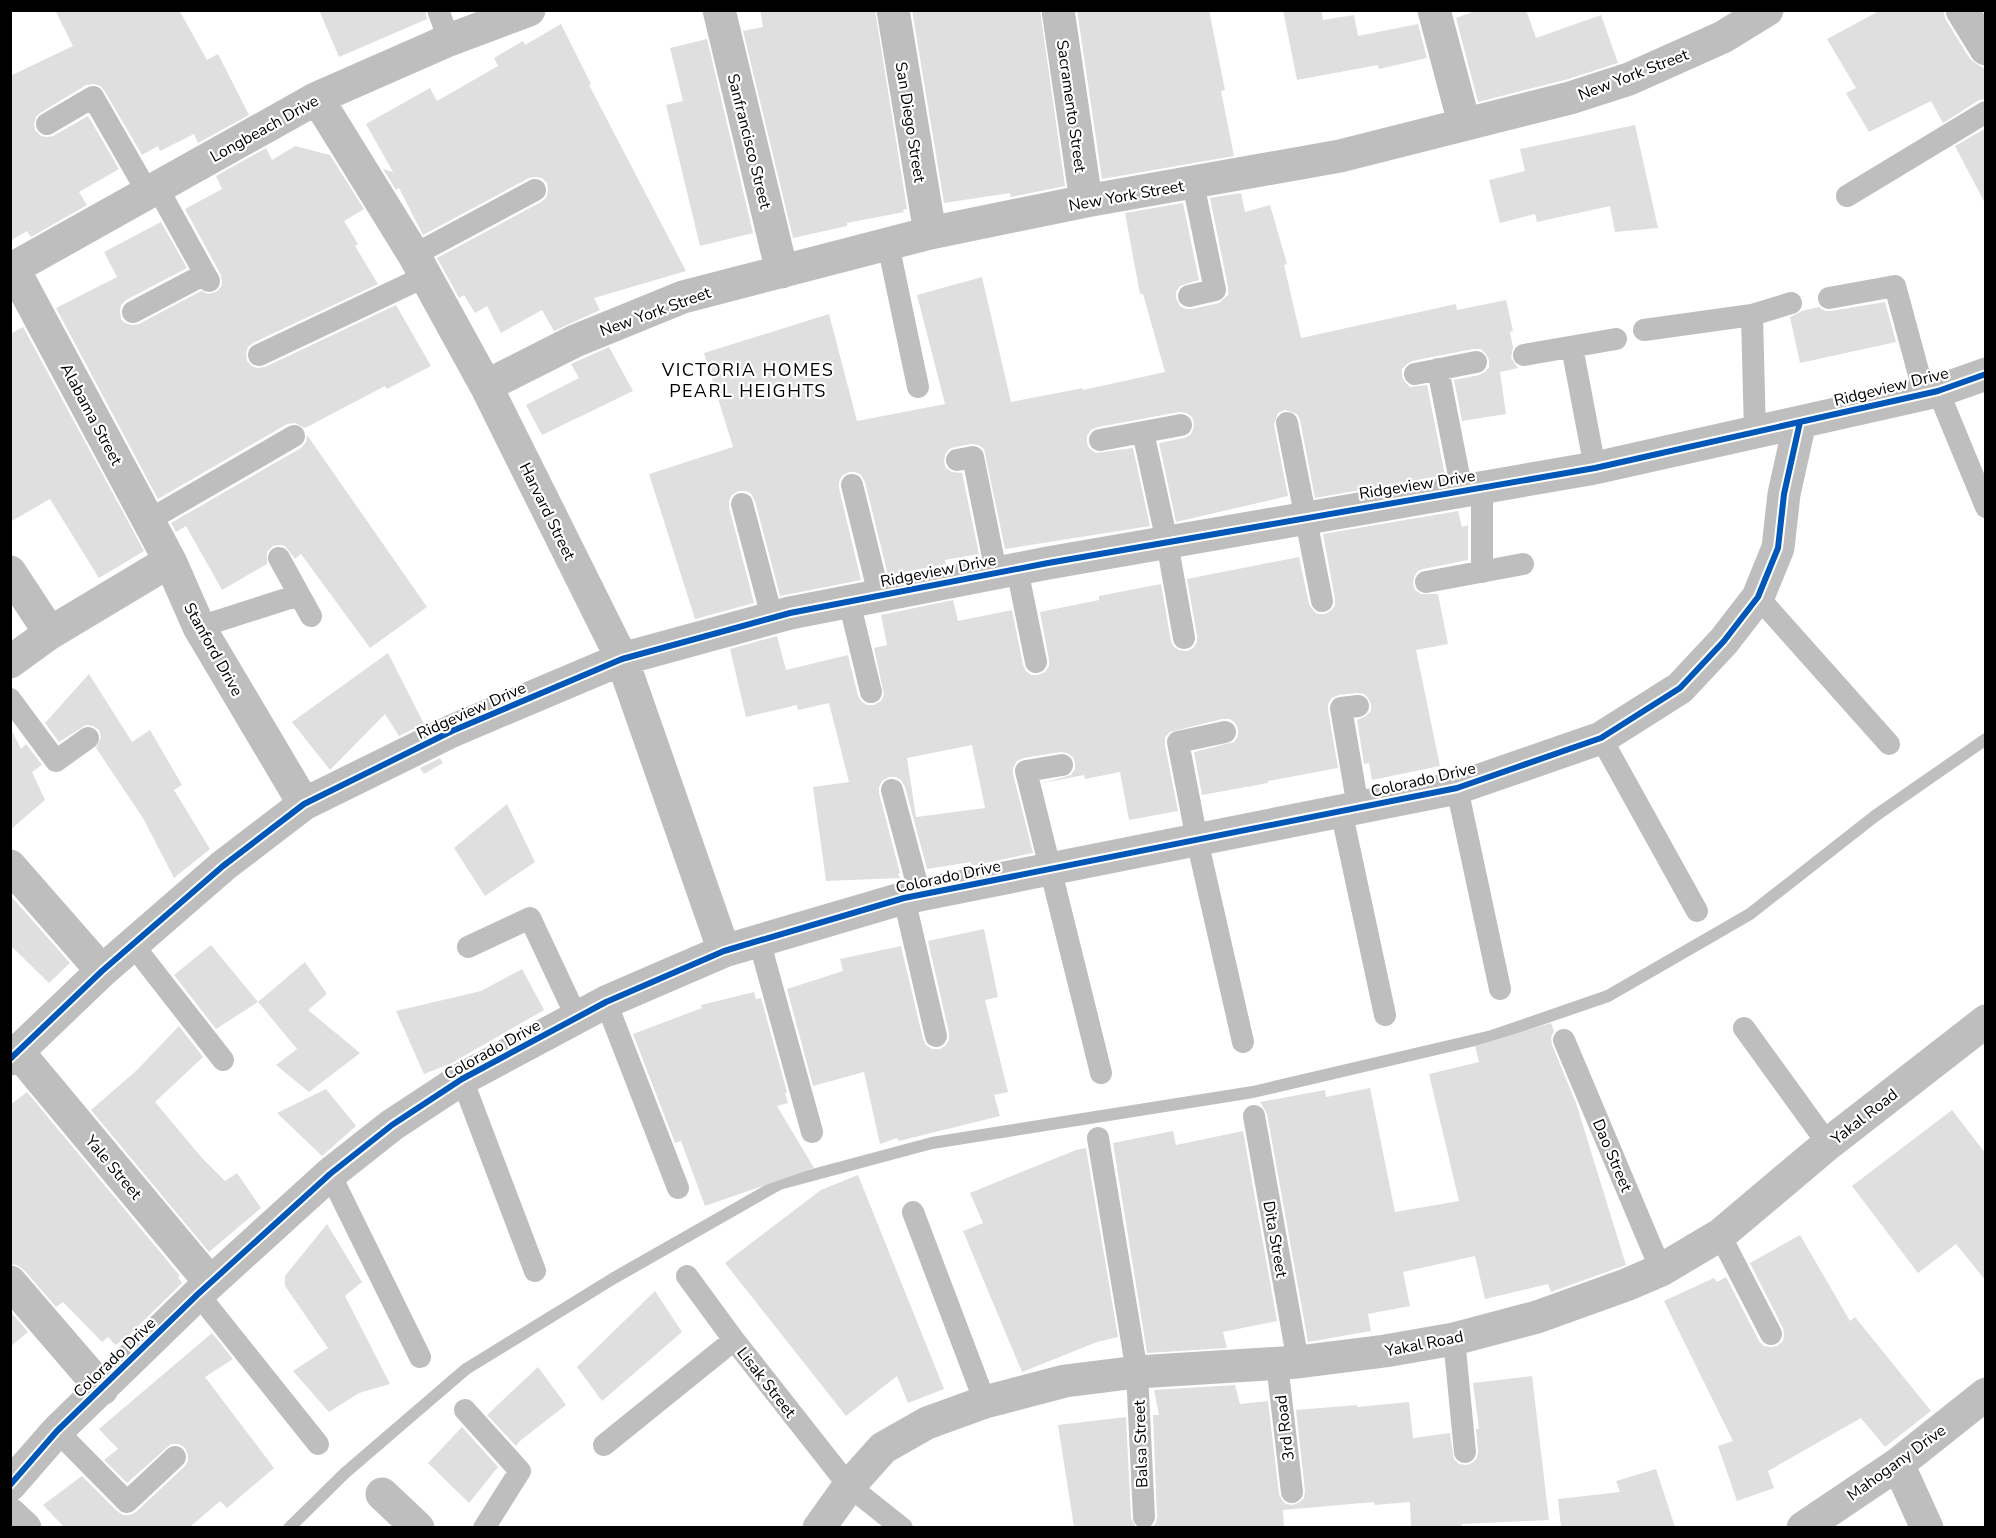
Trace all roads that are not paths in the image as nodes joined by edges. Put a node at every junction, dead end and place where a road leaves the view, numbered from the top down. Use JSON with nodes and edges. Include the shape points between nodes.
{"nodes":[{"id":1,"x":529,"y":10,"type":"edge"},
{"id":2,"x":719,"y":10,"type":"edge"},
{"id":3,"x":892,"y":10,"type":"edge"},
{"id":4,"x":1058,"y":10,"type":"edge"},
{"id":5,"x":1434,"y":10,"type":"edge"},
{"id":6,"x":1767,"y":10,"type":"edge"},
{"id":7,"x":1962,"y":10,"type":"edge"},
{"id":8,"x":443,"y":26,"type":"edge"},
{"id":9,"x":1986,"y":49,"type":"edge"},
{"id":10,"x":317,"y":98,"type":"junction"},
{"id":11,"x":1986,"y":112,"type":"edge"},
{"id":12,"x":1464,"y":123,"type":"junction"},
{"id":13,"x":46,"y":124,"type":"dead end"},
{"id":14,"x":1193,"y":183,"type":"junction"},
{"id":15,"x":153,"y":190,"type":"junction"},
{"id":16,"x":535,"y":190,"type":"dead end"},
{"id":17,"x":1846,"y":196,"type":"dead end"},
{"id":18,"x":1086,"y":201,"type":"junction"},
{"id":19,"x":930,"y":233,"type":"junction"},
{"id":20,"x":888,"y":244,"type":"junction"},
{"id":21,"x":420,"y":266,"type":"junction"},
{"id":22,"x":12,"y":269,"type":"edge"},
{"id":23,"x":782,"y":272,"type":"junction"},
{"id":24,"x":1189,"y":296,"type":"dead end"},
{"id":25,"x":1829,"y":298,"type":"dead end"},
{"id":26,"x":1791,"y":303,"type":"dead end"},
{"id":27,"x":133,"y":312,"type":"dead end"},
{"id":28,"x":1752,"y":315,"type":"junction"},
{"id":29,"x":1644,"y":330,"type":"dead end"},
{"id":30,"x":1616,"y":339,"type":"dead end"},
{"id":31,"x":1572,"y":347,"type":"junction"},
{"id":32,"x":259,"y":355,"type":"dead end"},
{"id":33,"x":1524,"y":355,"type":"dead end"},
{"id":34,"x":1476,"y":362,"type":"dead end"},
{"id":35,"x":1438,"y":369,"type":"junction"},
{"id":36,"x":1415,"y":374,"type":"dead end"},
{"id":37,"x":1986,"y":374,"type":"edge"},
{"id":38,"x":486,"y":386,"type":"junction"},
{"id":39,"x":918,"y":387,"type":"dead end"},
{"id":40,"x":1931,"y":392,"type":"junction"},
{"id":41,"x":1800,"y":422,"type":"junction"},
{"id":42,"x":1287,"y":423,"type":"dead end"},
{"id":43,"x":1181,"y":425,"type":"dead end"},
{"id":44,"x":1143,"y":432,"type":"junction"},
{"id":45,"x":1755,"y":433,"type":"junction"},
{"id":46,"x":294,"y":436,"type":"dead end"},
{"id":47,"x":1100,"y":440,"type":"dead end"},
{"id":48,"x":957,"y":460,"type":"dead end"},
{"id":49,"x":1595,"y":468,"type":"junction"},
{"id":50,"x":852,"y":485,"type":"dead end"},
{"id":51,"x":1472,"y":489,"type":"junction"},
{"id":52,"x":742,"y":504,"type":"dead end"},
{"id":53,"x":1986,"y":507,"type":"edge"},
{"id":54,"x":1305,"y":517,"type":"junction"},
{"id":55,"x":149,"y":520,"type":"junction"},
{"id":56,"x":1167,"y":542,"type":"junction"},
{"id":57,"x":279,"y":558,"type":"dead end"},
{"id":58,"x":170,"y":561,"type":"junction"},
{"id":59,"x":1523,"y":564,"type":"dead end"},
{"id":60,"x":1006,"y":571,"type":"junction"},
{"id":61,"x":10,"y":572,"type":"edge"},
{"id":62,"x":1482,"y":572,"type":"junction"},
{"id":63,"x":1426,"y":582,"type":"dead end"},
{"id":64,"x":299,"y":595,"type":"junction"},
{"id":65,"x":1758,"y":597,"type":"junction"},
{"id":66,"x":864,"y":598,"type":"junction"},
{"id":67,"x":1322,"y":601,"type":"dead end"},
{"id":68,"x":311,"y":616,"type":"dead end"},
{"id":69,"x":772,"y":617,"type":"junction"},
{"id":70,"x":199,"y":627,"type":"junction"},
{"id":71,"x":50,"y":633,"type":"junction"},
{"id":72,"x":1184,"y":638,"type":"dead end"},
{"id":73,"x":622,"y":659,"type":"junction"},
{"id":74,"x":10,"y":662,"type":"edge"},
{"id":75,"x":1036,"y":662,"type":"dead end"},
{"id":76,"x":871,"y":692,"type":"dead end"},
{"id":77,"x":10,"y":699,"type":"edge"},
{"id":78,"x":1358,"y":706,"type":"dead end"},
{"id":79,"x":1225,"y":732,"type":"dead end"},
{"id":80,"x":87,"y":738,"type":"dead end"},
{"id":81,"x":1601,"y":738,"type":"junction"},
{"id":82,"x":1889,"y":744,"type":"dead end"},
{"id":83,"x":1062,"y":765,"type":"dead end"},
{"id":84,"x":1457,"y":788,"type":"junction"},
{"id":85,"x":892,"y":790,"type":"dead end"},
{"id":86,"x":304,"y":804,"type":"junction"},
{"id":87,"x":1350,"y":808,"type":"junction"},
{"id":88,"x":1197,"y":840,"type":"junction"},
{"id":89,"x":10,"y":866,"type":"edge"},
{"id":90,"x":1051,"y":868,"type":"junction"},
{"id":91,"x":912,"y":897,"type":"junction"},
{"id":92,"x":1697,"y":911,"type":"dead end"},
{"id":93,"x":759,"y":940,"type":"junction"},
{"id":94,"x":133,"y":945,"type":"junction"},
{"id":95,"x":468,"y":947,"type":"dead end"},
{"id":96,"x":724,"y":951,"type":"junction"},
{"id":97,"x":102,"y":971,"type":"junction"},
{"id":98,"x":1500,"y":989,"type":"dead end"},
{"id":99,"x":606,"y":1002,"type":"junction"},
{"id":100,"x":1385,"y":1015,"type":"dead end"},
{"id":101,"x":577,"y":1018,"type":"junction"},
{"id":102,"x":1986,"y":1021,"type":"edge"},
{"id":103,"x":1744,"y":1028,"type":"dead end"},
{"id":104,"x":936,"y":1036,"type":"dead end"},
{"id":105,"x":1564,"y":1040,"type":"dead end"},
{"id":106,"x":1243,"y":1042,"type":"dead end"},
{"id":107,"x":14,"y":1056,"type":"edge"},
{"id":108,"x":223,"y":1060,"type":"dead end"},
{"id":109,"x":1101,"y":1073,"type":"dead end"},
{"id":110,"x":462,"y":1079,"type":"junction"},
{"id":111,"x":1254,"y":1116,"type":"dead end"},
{"id":112,"x":812,"y":1132,"type":"dead end"},
{"id":113,"x":1098,"y":1138,"type":"dead end"},
{"id":114,"x":1828,"y":1144,"type":"junction"},
{"id":115,"x":330,"y":1174,"type":"junction"},
{"id":116,"x":678,"y":1188,"type":"dead end"},
{"id":117,"x":913,"y":1212,"type":"dead end"},
{"id":118,"x":1720,"y":1235,"type":"junction"},
{"id":119,"x":1661,"y":1270,"type":"junction"},
{"id":120,"x":535,"y":1271,"type":"dead end"},
{"id":121,"x":687,"y":1276,"type":"dead end"},
{"id":122,"x":10,"y":1282,"type":"edge"},
{"id":123,"x":204,"y":1288,"type":"junction"},
{"id":124,"x":1771,"y":1334,"type":"dead end"},
{"id":125,"x":1454,"y":1339,"type":"junction"},
{"id":126,"x":734,"y":1340,"type":"junction"},
{"id":127,"x":420,"y":1357,"type":"dead end"},
{"id":128,"x":1287,"y":1363,"type":"junction"},
{"id":129,"x":1137,"y":1372,"type":"junction"},
{"id":130,"x":102,"y":1389,"type":"junction"},
{"id":131,"x":1986,"y":1394,"type":"edge"},
{"id":132,"x":985,"y":1402,"type":"junction"},
{"id":133,"x":465,"y":1410,"type":"dead end"},
{"id":134,"x":57,"y":1431,"type":"junction"},
{"id":135,"x":318,"y":1444,"type":"dead end"},
{"id":136,"x":604,"y":1444,"type":"dead end"},
{"id":137,"x":1465,"y":1452,"type":"dead end"},
{"id":138,"x":176,"y":1457,"type":"dead end"},
{"id":139,"x":1898,"y":1464,"type":"junction"},
{"id":140,"x":10,"y":1485,"type":"edge"},
{"id":141,"x":849,"y":1486,"type":"junction"},
{"id":142,"x":1292,"y":1492,"type":"dead end"},
{"id":143,"x":382,"y":1494,"type":"dead end"},
{"id":144,"x":10,"y":1514,"type":"edge"},
{"id":145,"x":1144,"y":1517,"type":"dead end"},
{"id":146,"x":25,"y":1527,"type":"edge"},
{"id":147,"x":418,"y":1527,"type":"edge"},
{"id":148,"x":484,"y":1527,"type":"edge"},
{"id":149,"x":819,"y":1527,"type":"edge"},
{"id":150,"x":902,"y":1527,"type":"edge"},
{"id":151,"x":1803,"y":1527,"type":"edge"},
{"id":152,"x":1927,"y":1527,"type":"edge"}],
"edges":[{"from":1,"to":8,"type":"street","name":"Longbeach Drive"},
{"from":2,"to":23,"type":"street","name":"Sanfrancisco Street"},
{"from":3,"to":19,"type":"street","name":"San Diego Street"},
{"from":4,"to":18,"type":"street","name":"Sacramento Street"},
{"from":5,"to":12,"type":"street"},
{"from":6,"to":12,"type":"street","name":"New York Street","via":[[1723,37],[1629,79],[1570,98]]},
{"from":7,"to":9,"type":"street"},
{"from":8,"to":10,"type":"street","name":"Longbeach Drive"},
{"from":10,"to":15,"type":"street","name":"Longbeach Drive"},
{"from":10,"to":21,"type":"street","name":"Harvard Street"},
{"from":11,"to":17,"type":"lane"},
{"from":12,"to":14,"type":"street","name":"New York Street","via":[[1340,156]]},
{"from":13,"to":15,"type":"lane","via":[[93,97]]},
{"from":14,"to":18,"type":"street","name":"New York Street"},
{"from":14,"to":24,"type":"lane","via":[[1215,290]]},
{"from":15,"to":22,"type":"street","name":"Longbeach Drive"},
{"from":15,"to":27,"type":"lane","via":[[207,277]]},
{"from":16,"to":21,"type":"lane"},
{"from":18,"to":19,"type":"street","name":"New York Street"},
{"from":19,"to":20,"type":"street","name":"New York Street"},
{"from":20,"to":23,"type":"street","name":"New York Street"},
{"from":20,"to":39,"type":"lane"},
{"from":21,"to":32,"type":"lane"},
{"from":21,"to":38,"type":"street","name":"Harvard Street"},
{"from":22,"to":55,"type":"street","name":"Alabama Street"},
{"from":23,"to":38,"type":"street","name":"New York Street","via":[[683,297],[575,341]]},
{"from":25,"to":40,"type":"lane","via":[[1895,286]]},
{"from":26,"to":28,"type":"lane"},
{"from":28,"to":29,"type":"lane"},
{"from":28,"to":45,"type":"lane"},
{"from":30,"to":31,"type":"lane"},
{"from":31,"to":33,"type":"lane"},
{"from":31,"to":49,"type":"lane"},
{"from":34,"to":35,"type":"lane"},
{"from":35,"to":36,"type":"lane"},
{"from":35,"to":51,"type":"lane"},
{"from":37,"to":40,"type":"street","name":"Ridgeview Drive"},
{"from":38,"to":73,"type":"street","name":"Harvard Street"},
{"from":40,"to":41,"type":"street","name":"Ridgeview Drive"},
{"from":40,"to":53,"type":"lane"},
{"from":41,"to":45,"type":"street","name":"Ridgeview Drive"},
{"from":41,"to":65,"type":"street","name":"Colorado Drive","via":[[1784,494],[1778,548]]},
{"from":42,"to":54,"type":"lane"},
{"from":43,"to":44,"type":"lane"},
{"from":44,"to":47,"type":"lane"},
{"from":44,"to":56,"type":"lane"},
{"from":45,"to":49,"type":"street","name":"Ridgeview Drive"},
{"from":46,"to":55,"type":"lane"},
{"from":48,"to":60,"type":"lane","via":[[973,457]]},
{"from":49,"to":51,"type":"street","name":"Ridgeview Drive"},
{"from":50,"to":66,"type":"lane"},
{"from":51,"to":54,"type":"street","name":"Ridgeview Drive"},
{"from":51,"to":62,"type":"lane"},
{"from":52,"to":69,"type":"lane"},
{"from":54,"to":56,"type":"street","name":"Ridgeview Drive"},
{"from":54,"to":67,"type":"lane"},
{"from":55,"to":58,"type":"street","name":"Alabama Street"},
{"from":56,"to":60,"type":"street","name":"Ridgeview Drive"},
{"from":56,"to":72,"type":"lane"},
{"from":57,"to":64,"type":"lane"},
{"from":58,"to":70,"type":"street","name":"Stanford Drive"},
{"from":58,"to":71,"type":"street"},
{"from":59,"to":62,"type":"lane"},
{"from":60,"to":66,"type":"street","name":"Ridgeview Drive"},
{"from":60,"to":75,"type":"lane"},
{"from":61,"to":71,"type":"street"},
{"from":62,"to":63,"type":"lane"},
{"from":64,"to":68,"type":"lane"},
{"from":64,"to":70,"type":"lane"},
{"from":65,"to":81,"type":"street","name":"Colorado Drive","via":[[1680,688]]},
{"from":65,"to":82,"type":"lane"},
{"from":66,"to":69,"type":"street","name":"Ridgeview Drive"},
{"from":66,"to":76,"type":"lane"},
{"from":69,"to":73,"type":"street","name":"Ridgeview Drive"},
{"from":70,"to":86,"type":"street","name":"Stanford Drive"},
{"from":71,"to":74,"type":"street"},
{"from":73,"to":86,"type":"street","name":"Ridgeview Drive","via":[[452,731]]},
{"from":73,"to":96,"type":"street","name":"Harvard Street"},
{"from":77,"to":80,"type":"lane","via":[[56,760]]},
{"from":78,"to":87,"type":"lane","via":[[1341,708]]},
{"from":79,"to":88,"type":"lane","via":[[1178,742]]},
{"from":81,"to":84,"type":"street","name":"Colorado Drive"},
{"from":81,"to":92,"type":"lane"},
{"from":83,"to":90,"type":"lane","via":[[1026,771]]},
{"from":84,"to":87,"type":"street","name":"Colorado Drive"},
{"from":84,"to":98,"type":"lane"},
{"from":85,"to":91,"type":"lane"},
{"from":86,"to":94,"type":"street","name":"Ridgeview Drive","via":[[223,866]]},
{"from":87,"to":88,"type":"street","name":"Colorado Drive"},
{"from":87,"to":100,"type":"lane"},
{"from":88,"to":90,"type":"street","name":"Colorado Drive"},
{"from":88,"to":106,"type":"lane"},
{"from":89,"to":97,"type":"street"},
{"from":90,"to":91,"type":"street","name":"Colorado Drive"},
{"from":90,"to":109,"type":"lane"},
{"from":91,"to":93,"type":"street","name":"Colorado Drive"},
{"from":91,"to":104,"type":"lane"},
{"from":93,"to":96,"type":"street","name":"Colorado Drive"},
{"from":93,"to":112,"type":"lane"},
{"from":94,"to":97,"type":"street","name":"Ridgeview Drive"},
{"from":94,"to":108,"type":"lane"},
{"from":95,"to":101,"type":"lane","via":[[530,918]]},
{"from":96,"to":99,"type":"street","name":"Colorado Drive"},
{"from":97,"to":107,"type":"street","name":"Ridgeview Drive"},
{"from":99,"to":101,"type":"street","name":"Colorado Drive"},
{"from":99,"to":116,"type":"lane"},
{"from":101,"to":110,"type":"street","name":"Colorado Drive"},
{"from":102,"to":114,"type":"street","name":"Yakal Road"},
{"from":103,"to":114,"type":"lane"},
{"from":105,"to":119,"type":"lane","name":"Dao Street"},
{"from":107,"to":123,"type":"street","name":"Yale Street"},
{"from":110,"to":115,"type":"street","name":"Colorado Drive","via":[[392,1125]]},
{"from":110,"to":120,"type":"lane"},
{"from":111,"to":128,"type":"lane","name":"Dita Street"},
{"from":113,"to":129,"type":"lane","name":"Balsa Street"},
{"from":114,"to":118,"type":"street","name":"Yakal Road"},
{"from":115,"to":123,"type":"street","name":"Colorado Drive"},
{"from":115,"to":127,"type":"lane"},
{"from":117,"to":132,"type":"lane"},
{"from":118,"to":119,"type":"street","name":"Yakal Road"},
{"from":118,"to":124,"type":"lane"},
{"from":119,"to":125,"type":"street","name":"Yakal Road","via":[[1537,1317]]},
{"from":121,"to":126,"type":"lane","name":"Lisak Street"},
{"from":122,"to":130,"type":"street"},
{"from":123,"to":130,"type":"street","name":"Colorado Drive"},
{"from":123,"to":135,"type":"lane"},
{"from":125,"to":128,"type":"street","name":"Yakal Road"},
{"from":125,"to":137,"type":"lane"},
{"from":126,"to":136,"type":"lane"},
{"from":126,"to":141,"type":"lane","name":"Lisak Street"},
{"from":128,"to":129,"type":"street","name":"Yakal Road"},
{"from":128,"to":142,"type":"lane","name":"3rd Road"},
{"from":129,"to":132,"type":"street","name":"Yakal Road","via":[[1065,1381]]},
{"from":129,"to":145,"type":"lane","name":"Balsa Street"},
{"from":130,"to":134,"type":"street","name":"Colorado Drive"},
{"from":131,"to":139,"type":"street","name":"Mahogany Drive"},
{"from":132,"to":141,"type":"street","name":"Yakal Road","via":[[927,1423],[883,1448]]},
{"from":133,"to":148,"type":"lane","via":[[520,1471]]},
{"from":134,"to":138,"type":"lane","via":[[127,1502]]},
{"from":134,"to":140,"type":"street","name":"Colorado Drive"},
{"from":139,"to":151,"type":"street","name":"Mahogany Drive"},
{"from":139,"to":152,"type":"street"},
{"from":141,"to":149,"type":"street","name":"Yakal Road"},
{"from":141,"to":150,"type":"lane","name":"Lisak Street"},
{"from":143,"to":147,"type":"street"},
{"from":144,"to":146,"type":"street"}]}
